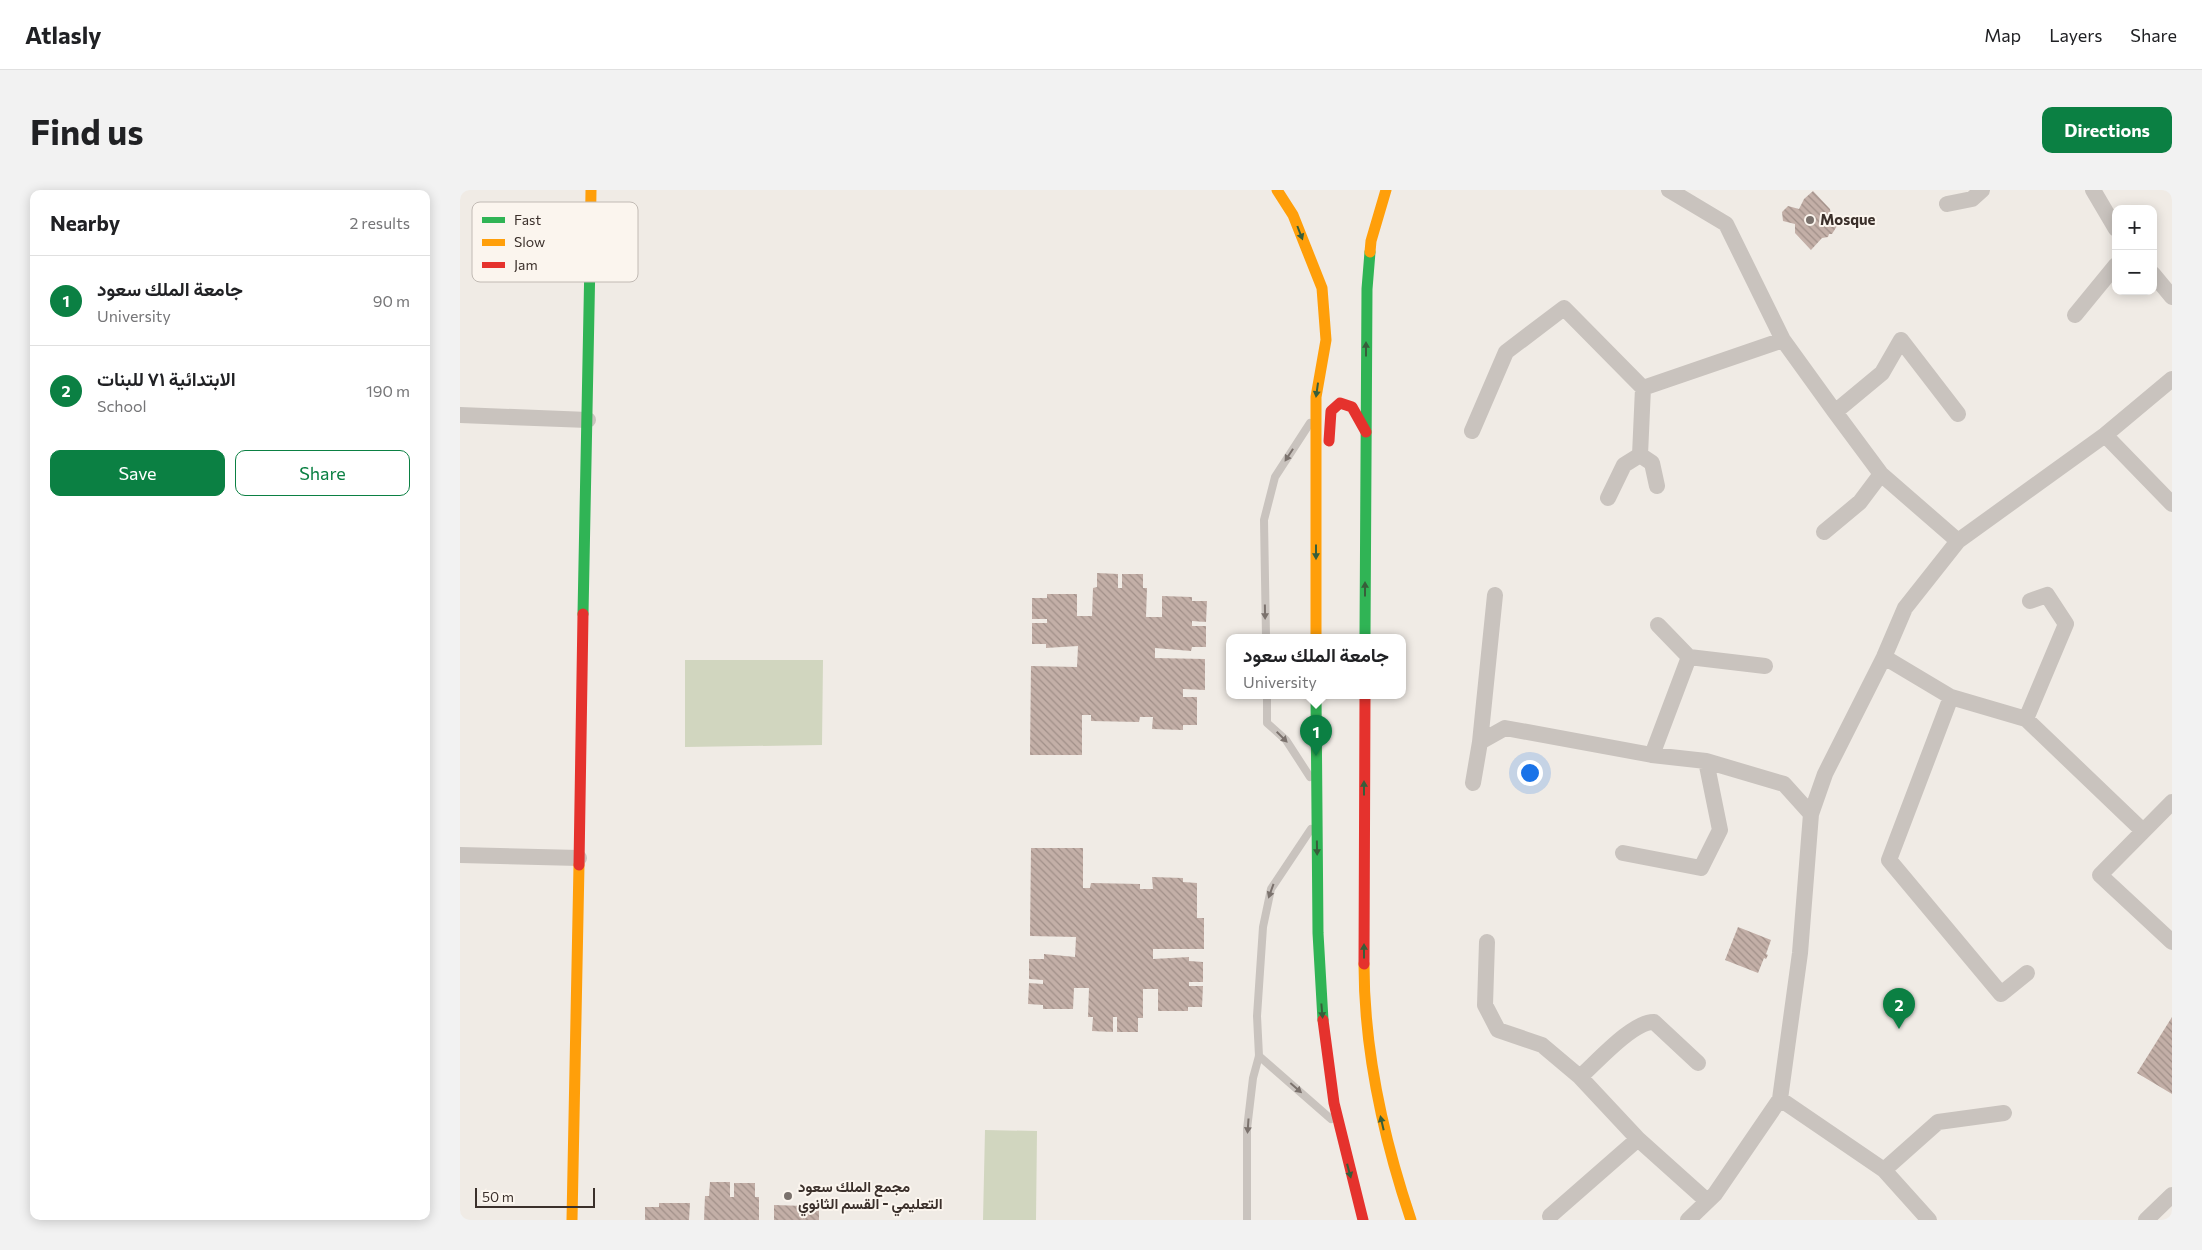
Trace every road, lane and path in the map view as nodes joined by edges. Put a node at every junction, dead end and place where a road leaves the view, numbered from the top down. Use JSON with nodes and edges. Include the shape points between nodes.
{"nodes":[{"id":1,"x":1277,"y":190,"type":"edge"},
{"id":2,"x":1386,"y":190,"type":"edge"},
{"id":3,"x":1669,"y":190,"type":"edge"},
{"id":4,"x":1982,"y":190,"type":"edge"},
{"id":5,"x":2094,"y":190,"type":"edge"},
{"id":6,"x":1947,"y":204,"type":"dead end"},
{"id":7,"x":2112,"y":222,"type":"edge"},
{"id":8,"x":2112,"y":270,"type":"edge"},
{"id":9,"x":2157,"y":279,"type":"edge"},
{"id":10,"x":590,"y":282,"type":"edge"},
{"id":11,"x":2172,"y":297,"type":"edge"},
{"id":12,"x":2075,"y":315,"type":"dead end"},
{"id":13,"x":1784,"y":340,"type":"junction"},
{"id":14,"x":2172,"y":379,"type":"edge"},
{"id":15,"x":1642,"y":388,"type":"junction"},
{"id":16,"x":1835,"y":412,"type":"junction"},
{"id":17,"x":1958,"y":414,"type":"dead end"},
{"id":18,"x":460,"y":415,"type":"edge"},
{"id":19,"x":1316,"y":415,"type":"junction"},
{"id":20,"x":588,"y":420,"type":"junction"},
{"id":21,"x":1472,"y":431,"type":"dead end"},
{"id":22,"x":1366,"y":432,"type":"junction"},
{"id":23,"x":2105,"y":436,"type":"junction"},
{"id":24,"x":1640,"y":455,"type":"junction"},
{"id":25,"x":1881,"y":474,"type":"junction"},
{"id":26,"x":1316,"y":482,"type":"junction"},
{"id":27,"x":1657,"y":486,"type":"dead end"},
{"id":28,"x":1608,"y":498,"type":"dead end"},
{"id":29,"x":2172,"y":504,"type":"edge"},
{"id":30,"x":1824,"y":532,"type":"dead end"},
{"id":31,"x":1958,"y":541,"type":"junction"},
{"id":32,"x":1495,"y":595,"type":"dead end"},
{"id":33,"x":2030,"y":601,"type":"dead end"},
{"id":34,"x":1658,"y":625,"type":"dead end"},
{"id":35,"x":1266,"y":634,"type":"edge"},
{"id":36,"x":1316,"y":634,"type":"edge"},
{"id":37,"x":1365,"y":634,"type":"edge"},
{"id":38,"x":1689,"y":657,"type":"junction"},
{"id":39,"x":1884,"y":657,"type":"junction"},
{"id":40,"x":1765,"y":666,"type":"dead end"},
{"id":41,"x":1951,"y":697,"type":"junction"},
{"id":42,"x":1267,"y":699,"type":"edge"},
{"id":43,"x":1316,"y":699,"type":"edge"},
{"id":44,"x":1365,"y":699,"type":"edge"},
{"id":45,"x":2026,"y":718,"type":"junction"},
{"id":46,"x":1480,"y":742,"type":"junction"},
{"id":47,"x":1652,"y":756,"type":"junction"},
{"id":48,"x":1706,"y":761,"type":"junction"},
{"id":49,"x":1473,"y":782,"type":"dead end"},
{"id":50,"x":1317,"y":786,"type":"junction"},
{"id":51,"x":2172,"y":802,"type":"edge"},
{"id":52,"x":1811,"y":814,"type":"junction"},
{"id":53,"x":1317,"y":821,"type":"junction"},
{"id":54,"x":2143,"y":831,"type":"junction"},
{"id":55,"x":1623,"y":853,"type":"dead end"},
{"id":56,"x":460,"y":855,"type":"edge"},
{"id":57,"x":579,"y":858,"type":"junction"},
{"id":58,"x":1487,"y":942,"type":"dead end"},
{"id":59,"x":2169,"y":948,"type":"edge"},
{"id":60,"x":2027,"y":973,"type":"dead end"},
{"id":61,"x":1259,"y":1056,"type":"junction"},
{"id":62,"x":1698,"y":1064,"type":"dead end"},
{"id":63,"x":1580,"y":1077,"type":"junction"},
{"id":64,"x":1780,"y":1099,"type":"junction"},
{"id":65,"x":2004,"y":1113,"type":"dead end"},
{"id":66,"x":1339,"y":1126,"type":"junction"},
{"id":67,"x":1638,"y":1139,"type":"junction"},
{"id":68,"x":1884,"y":1170,"type":"junction"},
{"id":69,"x":2172,"y":1195,"type":"edge"},
{"id":70,"x":1706,"y":1200,"type":"junction"},
{"id":71,"x":1550,"y":1216,"type":"dead end"},
{"id":72,"x":572,"y":1220,"type":"edge"},
{"id":73,"x":1247,"y":1220,"type":"edge"},
{"id":74,"x":1363,"y":1220,"type":"edge"},
{"id":75,"x":1411,"y":1220,"type":"edge"},
{"id":76,"x":1688,"y":1220,"type":"edge"},
{"id":77,"x":1929,"y":1220,"type":"edge"},
{"id":78,"x":2146,"y":1220,"type":"edge"}],
"edges":[{"from":1,"to":19,"type":"street","one_way":true,"via":[[1293,215],[1322,288],[1326,340],[1316,396]]},
{"from":22,"to":2,"type":"street","one_way":true,"via":[[1369,259]]},
{"from":3,"to":13,"type":"street","via":[[1726,224]]},
{"from":4,"to":6,"type":"street","via":[[1972,199]]},
{"from":5,"to":7,"type":"street"},
{"from":8,"to":12,"type":"street"},
{"from":9,"to":11,"type":"street"},
{"from":10,"to":20,"type":"street"},
{"from":13,"to":15,"type":"street"},
{"from":13,"to":16,"type":"street"},
{"from":14,"to":23,"type":"street"},
{"from":15,"to":21,"type":"street","via":[[1564,308],[1506,352]]},
{"from":15,"to":24,"type":"street"},
{"from":16,"to":17,"type":"street","via":[[1882,373],[1901,340]]},
{"from":16,"to":25,"type":"street"},
{"from":18,"to":20,"type":"street"},
{"from":19,"to":26,"type":"street"},
{"from":19,"to":35,"type":"lane","one_way":true,"via":[[1275,477],[1264,520]]},
{"from":20,"to":57,"type":"street"},
{"from":22,"to":26,"type":"street","via":[[1352,408],[1340,403],[1334,406],[1330,416],[1329,449]]},
{"from":37,"to":22,"type":"street","one_way":true},
{"from":23,"to":29,"type":"street"},
{"from":23,"to":31,"type":"street"},
{"from":24,"to":27,"type":"street","via":[[1652,463]]},
{"from":24,"to":28,"type":"street","via":[[1624,465]]},
{"from":25,"to":30,"type":"street","via":[[1860,502]]},
{"from":25,"to":31,"type":"street"},
{"from":26,"to":36,"type":"street","one_way":true},
{"from":31,"to":39,"type":"street","via":[[1905,608]]},
{"from":32,"to":46,"type":"street"},
{"from":33,"to":45,"type":"street","via":[[2047,595],[2066,624]]},
{"from":34,"to":38,"type":"street"},
{"from":38,"to":40,"type":"street"},
{"from":38,"to":47,"type":"street"},
{"from":39,"to":41,"type":"street"},
{"from":39,"to":52,"type":"street","via":[[1825,774]]},
{"from":41,"to":45,"type":"street"},
{"from":41,"to":60,"type":"street","via":[[1889,860],[2001,994]]},
{"from":42,"to":50,"type":"lane","one_way":true,"via":[[1267,724],[1286,740]]},
{"from":43,"to":50,"type":"street"},
{"from":75,"to":44,"type":"street","one_way":true,"via":[[1393,1169],[1378,1106],[1364,999]]},
{"from":45,"to":54,"type":"street"},
{"from":46,"to":47,"type":"street","via":[[1505,728]]},
{"from":46,"to":49,"type":"street"},
{"from":47,"to":48,"type":"street"},
{"from":48,"to":52,"type":"street","via":[[1784,784]]},
{"from":48,"to":55,"type":"street","via":[[1720,830],[1701,868]]},
{"from":50,"to":53,"type":"street"},
{"from":51,"to":54,"type":"street"},
{"from":52,"to":64,"type":"street","via":[[1800,953]]},
{"from":53,"to":61,"type":"lane","one_way":true,"via":[[1271,888],[1263,927],[1257,1016]]},
{"from":53,"to":66,"type":"street","one_way":true,"via":[[1322,1012],[1326,1056]]},
{"from":54,"to":59,"type":"street","via":[[2100,875]]},
{"from":56,"to":57,"type":"street"},
{"from":57,"to":72,"type":"street"},
{"from":58,"to":63,"type":"street","via":[[1485,1004],[1498,1030],[1542,1045]]},
{"from":61,"to":66,"type":"lane","one_way":true},
{"from":61,"to":73,"type":"lane","one_way":true,"via":[[1247,1129]]},
{"from":62,"to":63,"type":"street","via":[[1654,1022],[1649,1022],[1634,1030]]},
{"from":63,"to":67,"type":"street"},
{"from":64,"to":68,"type":"street"},
{"from":64,"to":70,"type":"street","via":[[1715,1194]]},
{"from":65,"to":68,"type":"street","via":[[1938,1122]]},
{"from":66,"to":74,"type":"street","one_way":true},
{"from":67,"to":70,"type":"street"},
{"from":67,"to":71,"type":"street"},
{"from":68,"to":77,"type":"street"},
{"from":69,"to":78,"type":"street"},
{"from":70,"to":76,"type":"street"}]}
